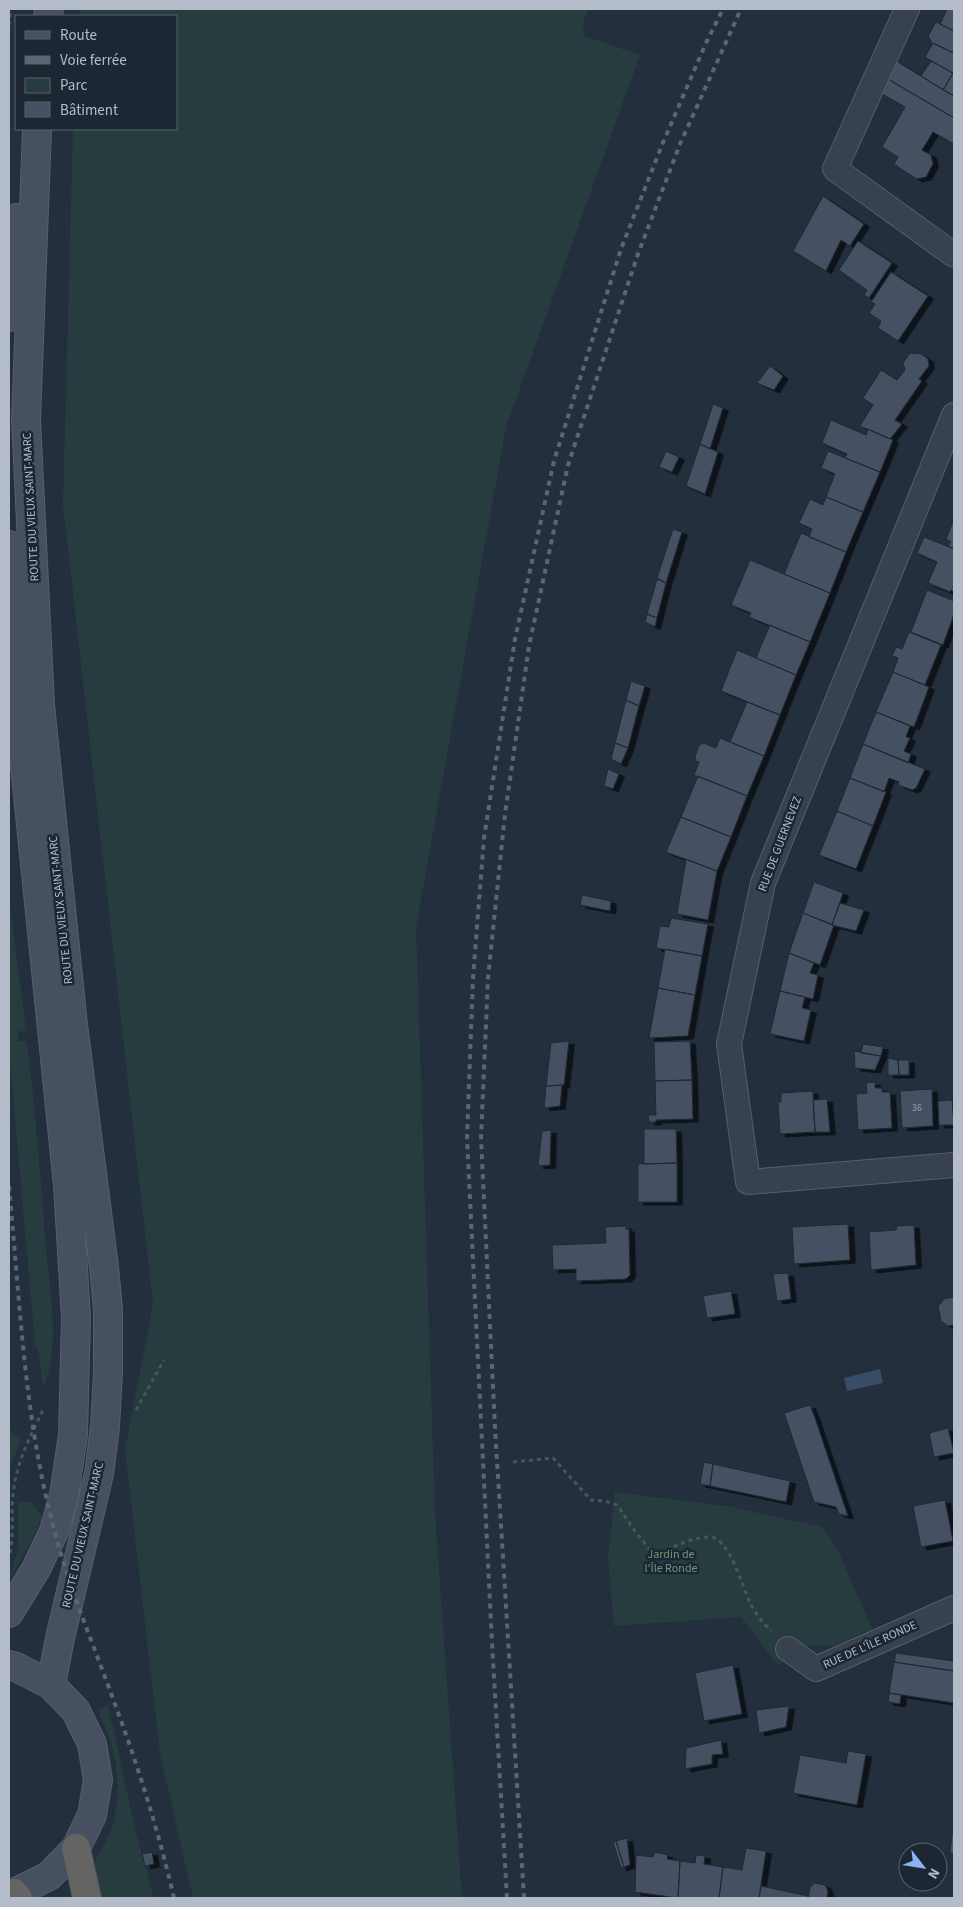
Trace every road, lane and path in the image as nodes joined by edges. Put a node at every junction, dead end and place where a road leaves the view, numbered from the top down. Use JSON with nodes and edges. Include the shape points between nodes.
{"nodes":[{"id":1,"x":11,"y":9,"type":"edge"},
{"id":2,"x":907,"y":9,"type":"edge"},
{"id":3,"x":9,"y":25,"type":"edge"},
{"id":4,"x":22,"y":130,"type":"edge"},
{"id":5,"x":37,"y":130,"type":"edge"},
{"id":6,"x":954,"y":255,"type":"edge"},
{"id":7,"x":9,"y":317,"type":"edge"},
{"id":8,"x":954,"y":415,"type":"edge"},
{"id":9,"x":9,"y":544,"type":"edge"},
{"id":10,"x":954,"y":1165,"type":"edge"},
{"id":11,"x":164,"y":1360,"type":"dead end"},
{"id":12,"x":45,"y":1405,"type":"dead end"},
{"id":13,"x":134,"y":1413,"type":"dead end"},
{"id":14,"x":513,"y":1462,"type":"dead end"},
{"id":15,"x":9,"y":1557,"type":"edge"},
{"id":16,"x":954,"y":1608,"type":"edge"},
{"id":17,"x":9,"y":1613,"type":"edge"},
{"id":18,"x":788,"y":1650,"type":"joint"},
{"id":19,"x":9,"y":1665,"type":"edge"},
{"id":20,"x":51,"y":1685,"type":"junction"},
{"id":21,"x":76,"y":1848,"type":"junction"},
{"id":22,"x":14,"y":1895,"type":"edge"},
{"id":23,"x":87,"y":1898,"type":"edge"}],
"edges":[{"from":1,"to":3,"type":"path"},
{"from":2,"to":6,"type":"street","via":[[835,169]]},
{"from":4,"to":7,"type":"main road"},
{"from":5,"to":20,"type":"main road","name":"ROUTE DU VIEUX SAINT-MARC","via":[[26,420],[40,705],[108,1310],[108,1372],[99,1474]]},
{"from":8,"to":10,"type":"street","name":"RUE DE GUERNEVEZ","via":[[763,882],[729,1044],[748,1182]]},
{"from":9,"to":17,"type":"main road","name":"ROUTE DU VIEUX SAINT-MARC","via":[[18,698],[68,1185],[76,1318],[72,1435],[64,1495],[54,1531]]},
{"from":11,"to":13,"type":"path"},
{"from":12,"to":15,"type":"path","via":[[16,1476]]},
{"from":14,"to":18,"type":"path","via":[[553,1458],[591,1500],[616,1505],[655,1556],[693,1540],[711,1537],[721,1541],[750,1604]]},
{"from":16,"to":18,"type":"street","name":"RUE DE L'ÎLE RONDE","via":[[816,1669]]},
{"from":19,"to":20,"type":"main road"},
{"from":20,"to":21,"type":"main road","via":[[76,1711],[92,1744],[98,1780],[92,1815]]},
{"from":21,"to":22,"type":"main road","via":[[49,1876]]},
{"from":21,"to":23,"type":"highway"}]}
